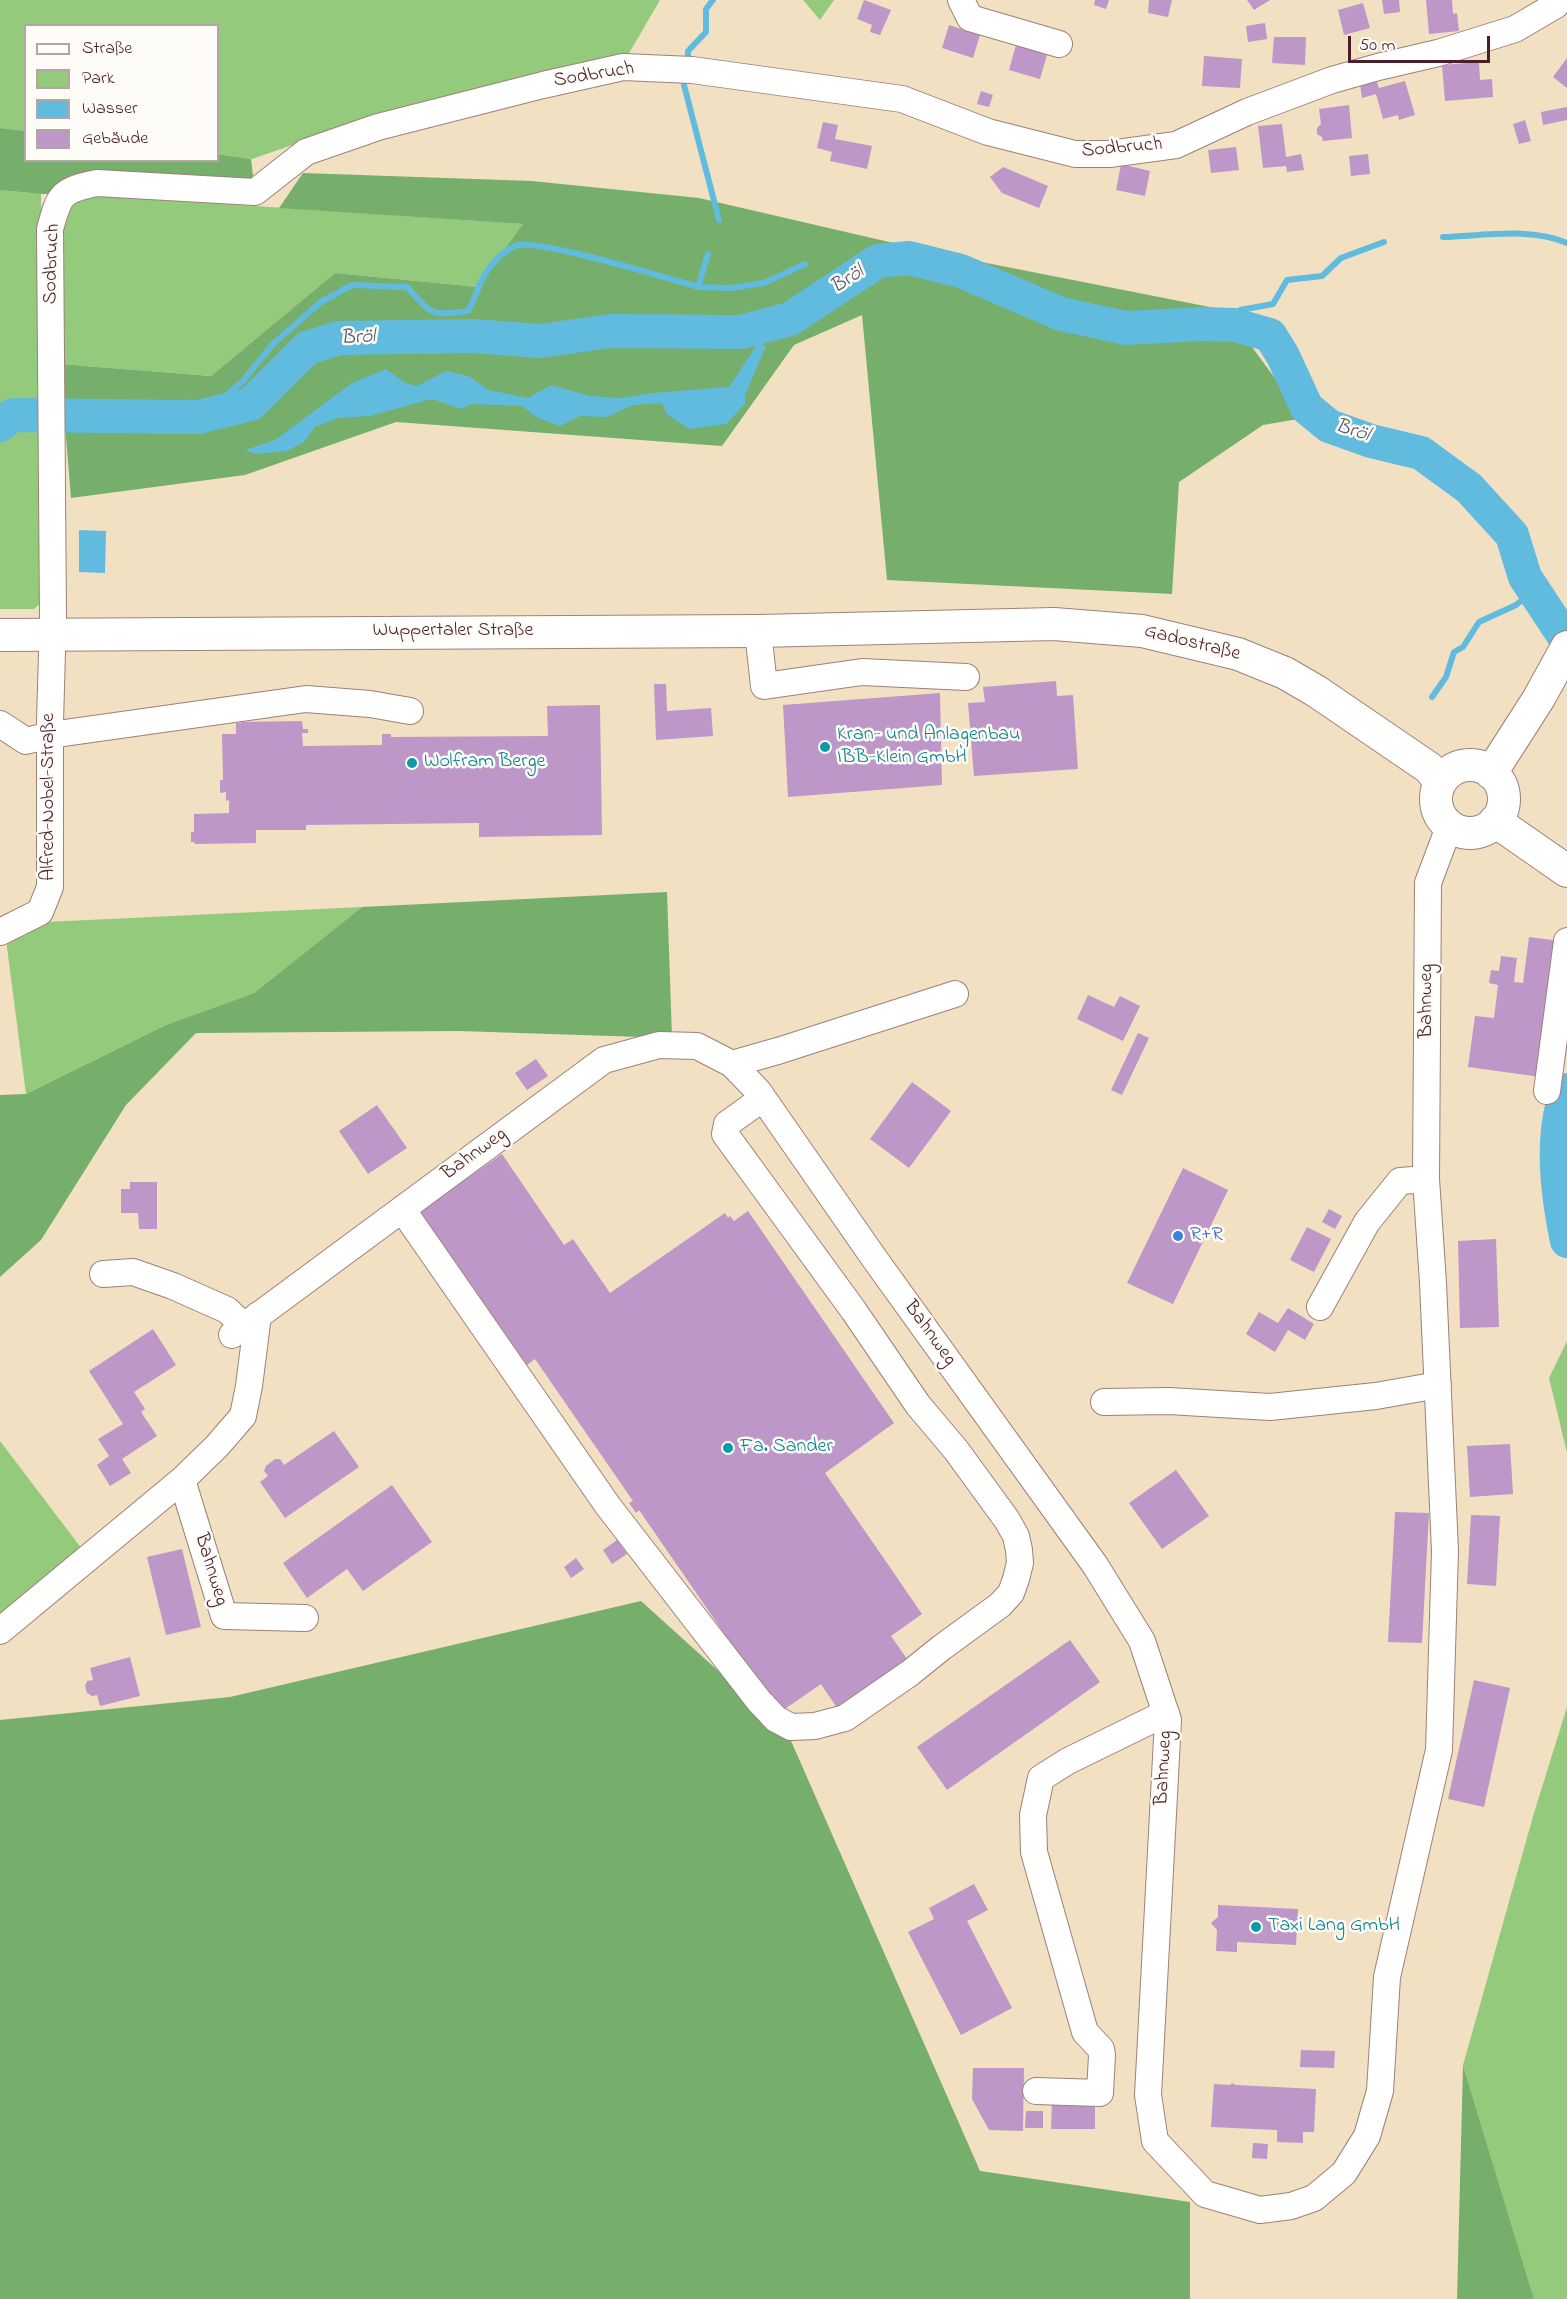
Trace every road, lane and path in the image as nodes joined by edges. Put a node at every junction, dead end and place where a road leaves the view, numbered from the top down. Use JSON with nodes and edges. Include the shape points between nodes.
{"nodes":[{"id":1,"x":961,"y":0,"type":"edge"},
{"id":2,"x":1558,"y":4,"type":"edge"},
{"id":3,"x":1059,"y":44,"type":"dead end"},
{"id":4,"x":906,"y":629,"type":"joint"},
{"id":5,"x":758,"y":631,"type":"junction"},
{"id":6,"x":51,"y":634,"type":"junction"},
{"id":7,"x":0,"y":635,"type":"edge"},
{"id":8,"x":1567,"y":647,"type":"edge"},
{"id":9,"x":966,"y":677,"type":"dead end"},
{"id":10,"x":410,"y":711,"type":"dead end"},
{"id":11,"x":0,"y":724,"type":"edge"},
{"id":12,"x":50,"y":735,"type":"junction"},
{"id":13,"x":1491,"y":773,"type":"junction"},
{"id":14,"x":1440,"y":782,"type":"junction"},
{"id":15,"x":1495,"y":821,"type":"junction"},
{"id":16,"x":1452,"y":828,"type":"junction"},
{"id":17,"x":1567,"y":871,"type":"edge"},
{"id":18,"x":0,"y":932,"type":"edge"},
{"id":19,"x":1567,"y":942,"type":"edge"},
{"id":20,"x":954,"y":994,"type":"dead end"},
{"id":21,"x":732,"y":1064,"type":"junction"},
{"id":22,"x":1547,"y":1091,"type":"dead end"},
{"id":23,"x":763,"y":1098,"type":"junction"},
{"id":24,"x":1426,"y":1179,"type":"junction"},
{"id":25,"x":402,"y":1209,"type":"junction"},
{"id":26,"x":103,"y":1274,"type":"dead end"},
{"id":27,"x":1320,"y":1306,"type":"dead end"},
{"id":28,"x":245,"y":1325,"type":"junction"},
{"id":29,"x":1438,"y":1385,"type":"junction"},
{"id":30,"x":1104,"y":1402,"type":"dead end"},
{"id":31,"x":182,"y":1480,"type":"junction"},
{"id":32,"x":305,"y":1618,"type":"dead end"},
{"id":33,"x":0,"y":1631,"type":"edge"},
{"id":34,"x":1166,"y":1713,"type":"junction"},
{"id":35,"x":1036,"y":2091,"type":"dead end"}],
"edges":[{"from":1,"to":3,"type":"street","via":[[970,18]]},
{"from":2,"to":6,"type":"street","name":"Sodbruch","via":[[1515,29],[1332,80],[1247,112],[1176,145],[1108,154],[1075,154],[988,132],[902,99],[692,70],[623,67],[378,127],[306,152],[255,192],[97,183],[74,187],[58,201],[50,229]]},
{"from":4,"to":5,"type":"main road","name":"Wuppertaler Straße"},
{"from":4,"to":14,"type":"main road","name":"Gadostraße","via":[[1054,624],[1142,631],[1238,654],[1316,691],[1429,768]]},
{"from":5,"to":6,"type":"main road","name":"Wuppertaler Straße"},
{"from":5,"to":9,"type":"street","via":[[764,686],[862,672]]},
{"from":6,"to":7,"type":"main road","name":"Wuppertaler Straße"},
{"from":6,"to":12,"type":"street","name":"Alfred-Nobel-Straße"},
{"from":8,"to":13,"type":"main road"},
{"from":10,"to":12,"type":"street","via":[[306,699]]},
{"from":11,"to":12,"type":"street","via":[[26,741]]},
{"from":12,"to":18,"type":"street","name":"Alfred-Nobel-Straße","via":[[50,887],[40,912]]},
{"from":13,"to":14,"type":"main road","via":[[1463,766]]},
{"from":13,"to":15,"type":"main road","via":[[1503,791],[1501,812]]},
{"from":14,"to":16,"type":"main road","via":[[1438,813]]},
{"from":15,"to":16,"type":"main road","via":[[1479,832]]},
{"from":15,"to":17,"type":"main road"},
{"from":16,"to":24,"type":"street","name":"Bahnweg","via":[[1428,883]]},
{"from":19,"to":22,"type":"street"},
{"from":20,"to":21,"type":"street"},
{"from":21,"to":23,"type":"street","name":"Bahnweg"},
{"from":21,"to":25,"type":"street","name":"Bahnweg","via":[[697,1047],[660,1045],[604,1060]]},
{"from":23,"to":25,"type":"street","via":[[727,1124],[725,1134],[918,1405],[1007,1520],[1019,1550],[1016,1579],[1011,1593],[1000,1605],[910,1673],[839,1720],[791,1727],[776,1719],[759,1701],[608,1506]]},
{"from":23,"to":34,"type":"street","name":"Bahnweg","via":[[1095,1565],[1142,1641]]},
{"from":24,"to":27,"type":"street","via":[[1400,1181],[1367,1222]]},
{"from":24,"to":29,"type":"street","name":"Bahnweg"},
{"from":25,"to":28,"type":"street","name":"Bahnweg"},
{"from":26,"to":28,"type":"street","via":[[132,1272],[173,1286],[227,1310]]},
{"from":28,"to":31,"type":"street","via":[[249,1386],[243,1416]]},
{"from":29,"to":30,"type":"street","via":[[1270,1407]]},
{"from":29,"to":34,"type":"street","name":"Bahnweg","via":[[1445,1551],[1439,1750],[1387,1977],[1380,2091],[1367,2136],[1344,2173],[1314,2198],[1291,2206],[1260,2210],[1205,2194],[1155,2141],[1148,2095]]},
{"from":31,"to":32,"type":"street","name":"Bahnweg","via":[[224,1616]]},
{"from":31,"to":33,"type":"street"},
{"from":34,"to":35,"type":"street","via":[[1041,1778],[1033,1815],[1034,1852],[1085,2032],[1102,2055],[1100,2093]]}]}
